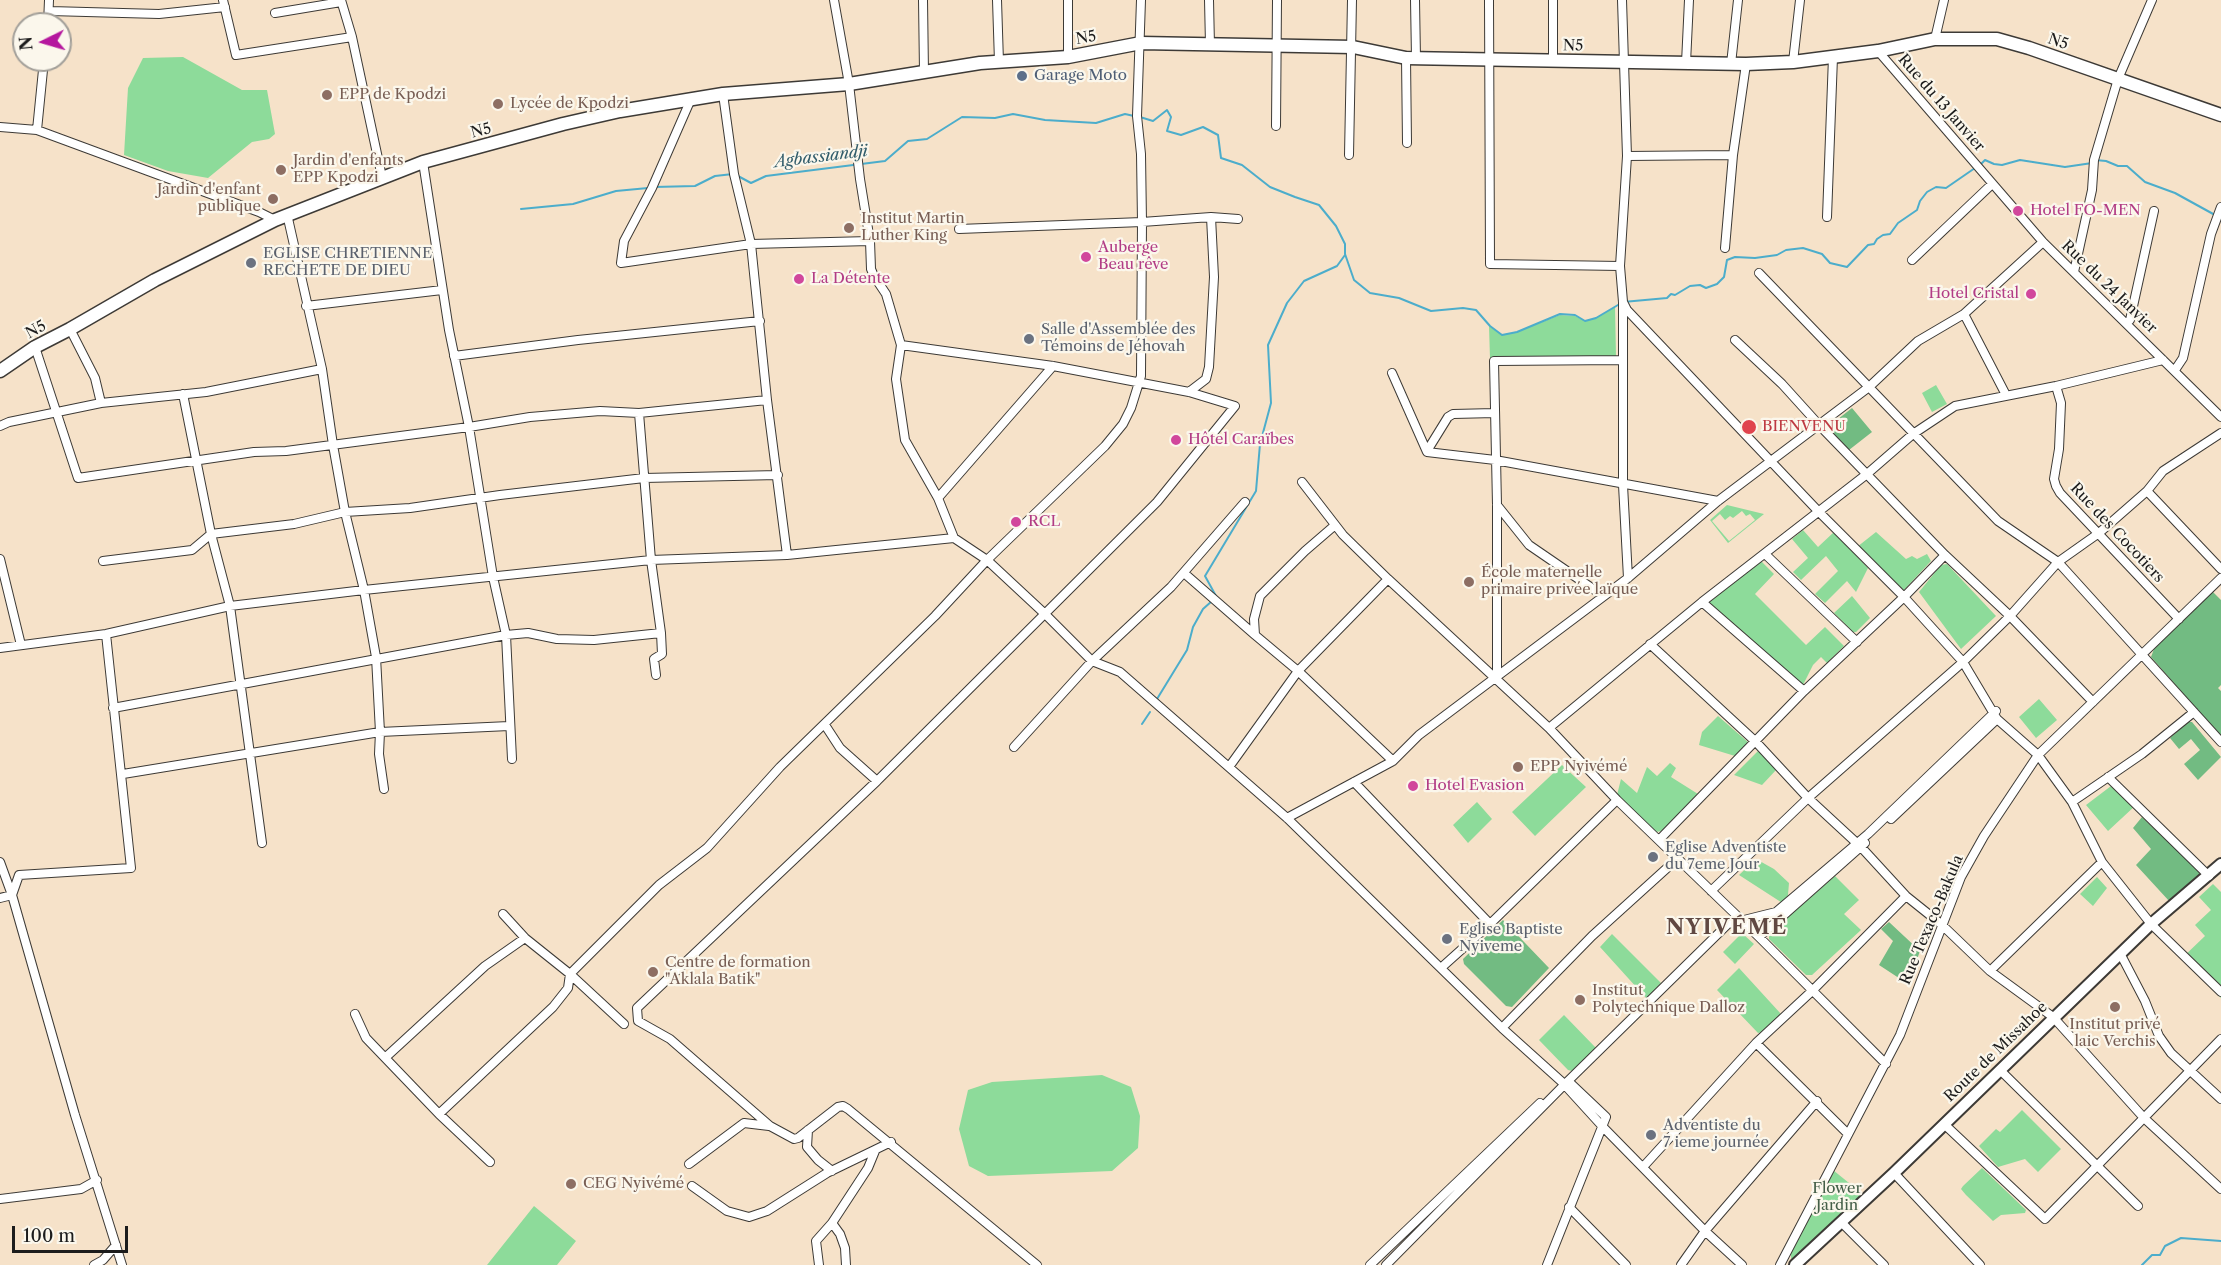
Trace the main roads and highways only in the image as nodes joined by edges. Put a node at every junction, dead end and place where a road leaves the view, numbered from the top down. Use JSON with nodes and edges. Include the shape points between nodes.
{"nodes":[{"id":1,"x":2221,"y":115,"type":"edge"},
{"id":2,"x":0,"y":371,"type":"edge"},
{"id":3,"x":2221,"y":864,"type":"edge"},
{"id":4,"x":1795,"y":1265,"type":"edge"}],
"edges":[{"from":1,"to":2,"type":"main road","name":"N5","number":"N5","via":[[1997,39],[1935,39],[1833,57],[1746,64],[1411,58],[1353,46],[1141,44],[849,84],[691,99],[562,124],[423,162],[287,214],[155,280],[35,346]]},
{"from":3,"to":4,"type":"main road","name":"Route de Missahoe","via":[[2151,924]]}]}
